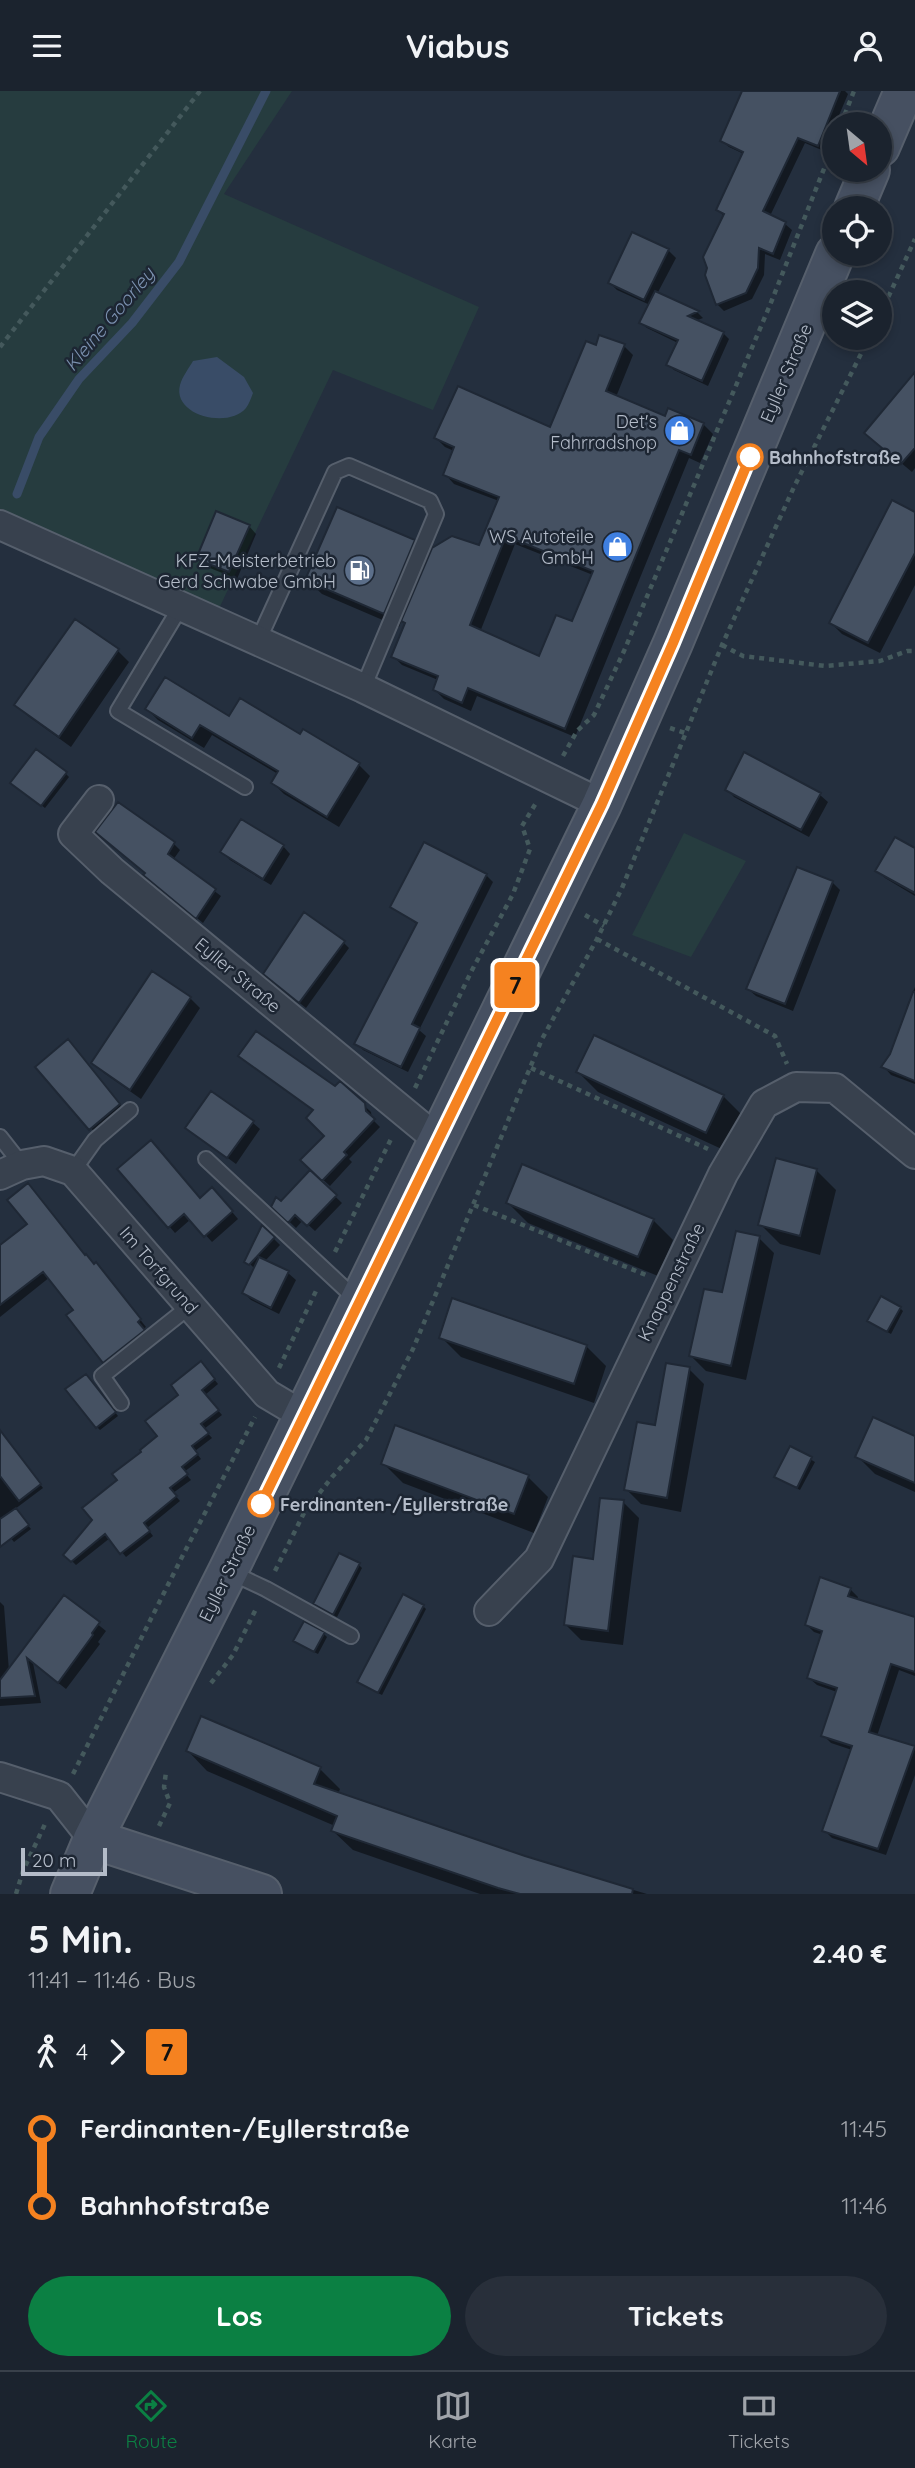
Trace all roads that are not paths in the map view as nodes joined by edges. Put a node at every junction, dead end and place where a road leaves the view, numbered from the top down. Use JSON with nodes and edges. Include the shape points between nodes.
{"nodes":[{"id":1,"x":904,"y":91,"type":"edge"},
{"id":2,"x":892,"y":119,"type":"edge"},
{"id":3,"x":830,"y":266,"type":"edge"},
{"id":4,"x":0,"y":525,"type":"edge"},
{"id":5,"x":181,"y":606,"type":"junction"},
{"id":6,"x":258,"y":641,"type":"junction"},
{"id":7,"x":363,"y":688,"type":"junction"},
{"id":8,"x":245,"y":787,"type":"dead end"},
{"id":9,"x":99,"y":800,"type":"dead end"},
{"id":10,"x":602,"y":804,"type":"junction"},
{"id":11,"x":130,"y":1109,"type":"dead end"},
{"id":12,"x":0,"y":1137,"type":"edge"},
{"id":13,"x":438,"y":1139,"type":"junction"},
{"id":14,"x":915,"y":1154,"type":"edge"},
{"id":15,"x":206,"y":1159,"type":"dead end"},
{"id":16,"x":11,"y":1170,"type":"edge"},
{"id":17,"x":73,"y":1171,"type":"junction"},
{"id":18,"x":359,"y":1302,"type":"junction"},
{"id":19,"x":190,"y":1305,"type":"junction"},
{"id":20,"x":121,"y":1403,"type":"dead end"},
{"id":21,"x":304,"y":1416,"type":"junction"},
{"id":22,"x":228,"y":1571,"type":"junction"},
{"id":23,"x":489,"y":1611,"type":"dead end"},
{"id":24,"x":351,"y":1636,"type":"dead end"},
{"id":25,"x":0,"y":1777,"type":"edge"},
{"id":26,"x":93,"y":1839,"type":"junction"},
{"id":27,"x":71,"y":1894,"type":"edge"},
{"id":28,"x":262,"y":1894,"type":"edge"}],
"edges":[{"from":1,"to":2,"type":"main road"},
{"from":3,"to":10,"type":"main road","name":"Eyller Straße"},
{"from":4,"to":5,"type":"street"},
{"from":5,"to":6,"type":"street"},
{"from":5,"to":8,"type":"lane","via":[[118,711]]},
{"from":6,"to":7,"type":"street"},
{"from":6,"to":7,"type":"lane","via":[[335,472],[349,466],[430,501],[436,515]]},
{"from":7,"to":10,"type":"street"},
{"from":9,"to":13,"type":"street","name":"Eyller Straße","via":[[73,834]]},
{"from":10,"to":13,"type":"main road","name":"Eyller Straße"},
{"from":11,"to":17,"type":"lane","via":[[95,1140]]},
{"from":12,"to":16,"type":"lane"},
{"from":13,"to":18,"type":"main road","name":"Eyller Straße"},
{"from":14,"to":23,"type":"street","name":"Knappenstraße","via":[[835,1088],[796,1087],[764,1104],[731,1159],[539,1559]]},
{"from":15,"to":18,"type":"lane"},
{"from":16,"to":17,"type":"street","via":[[44,1161]]},
{"from":17,"to":19,"type":"street","name":"Im Torfgrund"},
{"from":18,"to":21,"type":"main road","name":"Eyller Straße"},
{"from":19,"to":20,"type":"lane","via":[[102,1376]]},
{"from":19,"to":21,"type":"street","name":"Im Torfgrund","via":[[267,1394]]},
{"from":21,"to":22,"type":"main road","name":"Eyller Straße"},
{"from":22,"to":24,"type":"lane"},
{"from":22,"to":26,"type":"main road","name":"Eyller Straße"},
{"from":25,"to":26,"type":"street","via":[[59,1796]]},
{"from":26,"to":27,"type":"main road","name":"Eyller Straße"},
{"from":26,"to":28,"type":"main road"}]}
